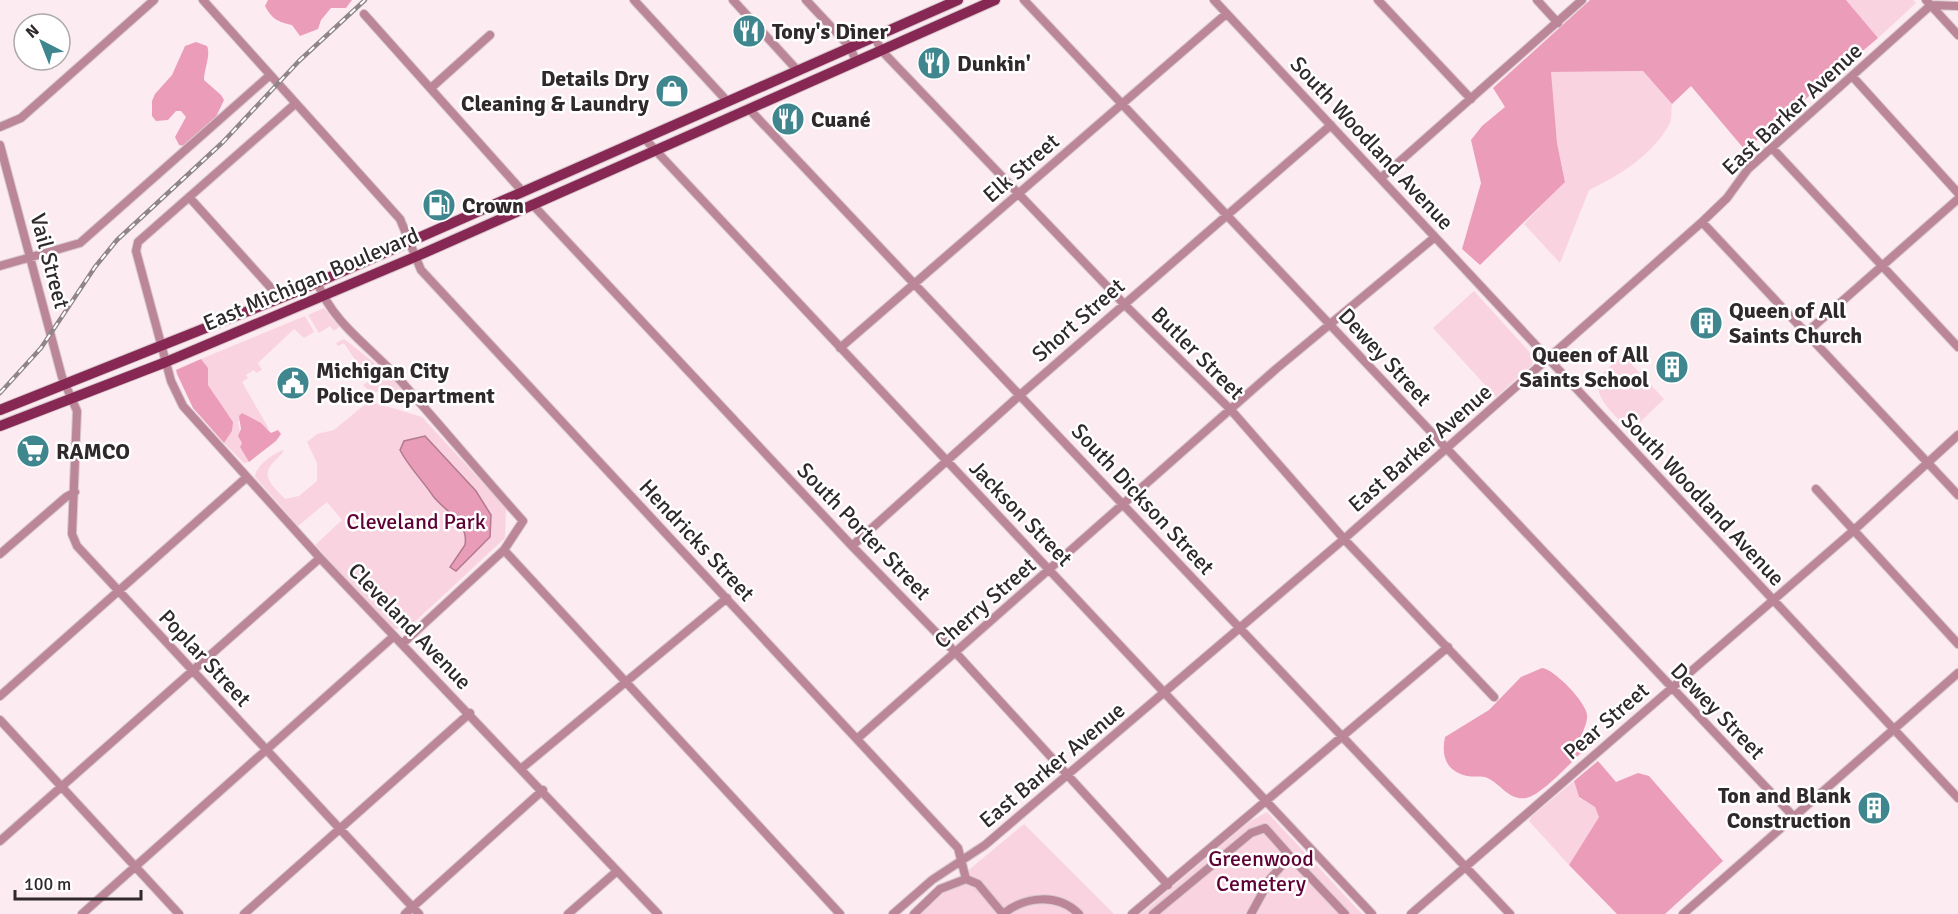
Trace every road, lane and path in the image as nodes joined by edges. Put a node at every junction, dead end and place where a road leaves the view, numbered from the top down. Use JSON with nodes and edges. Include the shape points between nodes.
{"nodes":[{"id":1,"x":154,"y":0,"type":"edge"},
{"id":2,"x":203,"y":0,"type":"edge"},
{"id":3,"x":634,"y":0,"type":"edge"},
{"id":4,"x":733,"y":0,"type":"edge"},
{"id":5,"x":806,"y":0,"type":"edge"},
{"id":6,"x":956,"y":0,"type":"edge"},
{"id":7,"x":995,"y":0,"type":"edge"},
{"id":8,"x":1024,"y":0,"type":"edge"},
{"id":9,"x":1214,"y":0,"type":"edge"},
{"id":10,"x":1378,"y":0,"type":"edge"},
{"id":11,"x":1538,"y":0,"type":"edge"},
{"id":12,"x":1582,"y":0,"type":"edge"},
{"id":13,"x":1928,"y":3,"type":"edge"},
{"id":14,"x":1958,"y":6,"type":"edge"},
{"id":15,"x":364,"y":14,"type":"dead end"},
{"id":16,"x":1226,"y":14,"type":"junction"},
{"id":17,"x":1558,"y":23,"type":"junction"},
{"id":18,"x":490,"y":35,"type":"dead end"},
{"id":19,"x":1958,"y":35,"type":"edge"},
{"id":20,"x":875,"y":36,"type":"junction"},
{"id":21,"x":850,"y":47,"type":"junction"},
{"id":22,"x":881,"y":50,"type":"junction"},
{"id":23,"x":855,"y":61,"type":"junction"},
{"id":24,"x":798,"y":70,"type":"junction"},
{"id":25,"x":269,"y":75,"type":"junction"},
{"id":26,"x":1852,"y":76,"type":"junction"},
{"id":27,"x":431,"y":88,"type":"junction"},
{"id":28,"x":1471,"y":99,"type":"junction"},
{"id":29,"x":727,"y":102,"type":"junction"},
{"id":30,"x":295,"y":104,"type":"junction"},
{"id":31,"x":1121,"y":105,"type":"junction"},
{"id":32,"x":749,"y":109,"type":"junction"},
{"id":33,"x":1331,"y":125,"type":"junction"},
{"id":34,"x":0,"y":127,"type":"edge"},
{"id":35,"x":644,"y":138,"type":"junction"},
{"id":36,"x":0,"y":144,"type":"edge"},
{"id":37,"x":1772,"y":148,"type":"junction"},
{"id":38,"x":655,"y":150,"type":"junction"},
{"id":39,"x":1381,"y":178,"type":"junction"},
{"id":40,"x":523,"y":192,"type":"junction"},
{"id":41,"x":1019,"y":193,"type":"junction"},
{"id":42,"x":1958,"y":193,"type":"edge"},
{"id":43,"x":189,"y":198,"type":"junction"},
{"id":44,"x":1958,"y":199,"type":"edge"},
{"id":45,"x":532,"y":204,"type":"junction"},
{"id":46,"x":1226,"y":214,"type":"junction"},
{"id":47,"x":1702,"y":222,"type":"junction"},
{"id":48,"x":1435,"y":237,"type":"junction"},
{"id":49,"x":409,"y":243,"type":"junction"},
{"id":50,"x":31,"y":257,"type":"junction"},
{"id":51,"x":415,"y":258,"type":"junction"},
{"id":52,"x":1883,"y":264,"type":"junction"},
{"id":53,"x":0,"y":266,"type":"edge"},
{"id":54,"x":317,"y":282,"type":"junction"},
{"id":55,"x":914,"y":284,"type":"junction"},
{"id":56,"x":322,"y":296,"type":"junction"},
{"id":57,"x":280,"y":298,"type":"junction"},
{"id":58,"x":1124,"y":304,"type":"junction"},
{"id":59,"x":1330,"y":325,"type":"junction"},
{"id":60,"x":1806,"y":333,"type":"junction"},
{"id":61,"x":1958,"y":346,"type":"edge"},
{"id":62,"x":163,"y":347,"type":"junction"},
{"id":63,"x":840,"y":348,"type":"junction"},
{"id":64,"x":1549,"y":359,"type":"junction"},
{"id":65,"x":166,"y":362,"type":"junction"},
{"id":66,"x":65,"y":386,"type":"junction"},
{"id":67,"x":1020,"y":395,"type":"junction"},
{"id":68,"x":72,"y":398,"type":"junction"},
{"id":69,"x":0,"y":410,"type":"edge"},
{"id":70,"x":1231,"y":410,"type":"junction"},
{"id":71,"x":0,"y":426,"type":"edge"},
{"id":72,"x":1958,"y":435,"type":"edge"},
{"id":73,"x":1446,"y":449,"type":"junction"},
{"id":74,"x":946,"y":461,"type":"junction"},
{"id":75,"x":1927,"y":463,"type":"junction"},
{"id":76,"x":247,"y":477,"type":"junction"},
{"id":77,"x":1816,"y":489,"type":"dead end"},
{"id":78,"x":75,"y":492,"type":"junction"},
{"id":79,"x":1958,"y":495,"type":"edge"},
{"id":80,"x":1123,"y":504,"type":"junction"},
{"id":81,"x":1854,"y":531,"type":"junction"},
{"id":82,"x":1344,"y":539,"type":"junction"},
{"id":83,"x":852,"y":546,"type":"junction"},
{"id":84,"x":504,"y":550,"type":"junction"},
{"id":85,"x":0,"y":554,"type":"edge"},
{"id":86,"x":320,"y":558,"type":"junction"},
{"id":87,"x":1050,"y":570,"type":"junction"},
{"id":88,"x":119,"y":592,"type":"junction"},
{"id":89,"x":727,"y":598,"type":"junction"},
{"id":90,"x":1773,"y":601,"type":"junction"},
{"id":91,"x":1240,"y":628,"type":"junction"},
{"id":92,"x":394,"y":636,"type":"junction"},
{"id":93,"x":402,"y":644,"type":"junction"},
{"id":94,"x":1958,"y":644,"type":"edge"},
{"id":95,"x":1448,"y":647,"type":"junction"},
{"id":96,"x":956,"y":653,"type":"junction"},
{"id":97,"x":192,"y":670,"type":"junction"},
{"id":98,"x":1958,"y":673,"type":"edge"},
{"id":99,"x":624,"y":684,"type":"junction"},
{"id":100,"x":1671,"y":688,"type":"junction"},
{"id":101,"x":1165,"y":694,"type":"junction"},
{"id":102,"x":0,"y":696,"type":"edge"},
{"id":103,"x":1494,"y":697,"type":"dead end"},
{"id":104,"x":470,"y":713,"type":"junction"},
{"id":105,"x":0,"y":720,"type":"edge"},
{"id":106,"x":1894,"y":729,"type":"junction"},
{"id":107,"x":1342,"y":737,"type":"junction"},
{"id":108,"x":858,"y":738,"type":"junction"},
{"id":109,"x":267,"y":750,"type":"junction"},
{"id":110,"x":522,"y":768,"type":"junction"},
{"id":111,"x":1068,"y":773,"type":"junction"},
{"id":112,"x":61,"y":788,"type":"junction"},
{"id":113,"x":543,"y":790,"type":"junction"},
{"id":114,"x":1958,"y":798,"type":"edge"},
{"id":115,"x":1266,"y":802,"type":"junction"},
{"id":116,"x":1794,"y":817,"type":"junction"},
{"id":117,"x":339,"y":828,"type":"junction"},
{"id":118,"x":0,"y":841,"type":"edge"},
{"id":119,"x":1290,"y":856,"type":"junction"},
{"id":120,"x":961,"y":860,"type":"junction"},
{"id":121,"x":136,"y":867,"type":"junction"},
{"id":122,"x":1466,"y":867,"type":"junction"},
{"id":123,"x":617,"y":871,"type":"junction"},
{"id":124,"x":966,"y":879,"type":"junction"},
{"id":125,"x":1168,"y":885,"type":"junction"},
{"id":126,"x":416,"y":911,"type":"edge"},
{"id":127,"x":1254,"y":913,"type":"edge"},
{"id":128,"x":82,"y":914,"type":"edge"},
{"id":129,"x":179,"y":914,"type":"edge"},
{"id":130,"x":244,"y":914,"type":"edge"},
{"id":131,"x":405,"y":914,"type":"edge"},
{"id":132,"x":568,"y":914,"type":"edge"},
{"id":133,"x":658,"y":914,"type":"edge"},
{"id":134,"x":840,"y":914,"type":"edge"},
{"id":135,"x":893,"y":914,"type":"edge"},
{"id":136,"x":914,"y":914,"type":"edge"},
{"id":137,"x":1003,"y":914,"type":"edge"},
{"id":138,"x":1079,"y":914,"type":"edge"},
{"id":139,"x":1132,"y":914,"type":"edge"},
{"id":140,"x":1153,"y":914,"type":"edge"},
{"id":141,"x":1345,"y":914,"type":"edge"},
{"id":142,"x":1372,"y":914,"type":"edge"},
{"id":143,"x":1411,"y":914,"type":"edge"},
{"id":144,"x":1510,"y":914,"type":"edge"},
{"id":145,"x":1683,"y":914,"type":"edge"}],
"edges":[{"from":1,"to":34,"type":"street","via":[[21,118]]},
{"from":2,"to":25,"type":"street","name":"Hendricks Street"},
{"from":3,"to":29,"type":"street"},
{"from":4,"to":24,"type":"street"},
{"from":5,"to":21,"type":"street"},
{"from":6,"to":20,"type":"main road","name":"East Michigan Boulevard"},
{"from":7,"to":22,"type":"main road","name":"East Michigan Boulevard"},
{"from":8,"to":31,"type":"street","name":"Dewey Street"},
{"from":9,"to":16,"type":"street","name":"South Woodland Avenue"},
{"from":10,"to":28,"type":"street"},
{"from":11,"to":17,"type":"street"},
{"from":12,"to":17,"type":"street"},
{"from":13,"to":14,"type":"street"},
{"from":13,"to":19,"type":"street"},
{"from":13,"to":26,"type":"street","name":"East Barker Avenue"},
{"from":15,"to":27,"type":"street"},
{"from":16,"to":31,"type":"street","name":"Elk Street"},
{"from":16,"to":33,"type":"street","name":"South Woodland Avenue"},
{"from":17,"to":28,"type":"street"},
{"from":18,"to":27,"type":"street"},
{"from":20,"to":21,"type":"main road","name":"East Michigan Boulevard"},
{"from":20,"to":22,"type":"street","name":"Butler Street"},
{"from":21,"to":23,"type":"street"},
{"from":21,"to":24,"type":"main road","name":"East Michigan Boulevard"},
{"from":22,"to":23,"type":"main road","name":"East Michigan Boulevard"},
{"from":22,"to":41,"type":"street","name":"Butler Street"},
{"from":23,"to":32,"type":"main road","name":"East Michigan Boulevard"},
{"from":24,"to":29,"type":"main road","name":"East Michigan Boulevard"},
{"from":25,"to":30,"type":"street","name":"Hendricks Street"},
{"from":25,"to":50,"type":"street","via":[[80,243]]},
{"from":26,"to":37,"type":"street","name":"East Barker Avenue"},
{"from":26,"to":42,"type":"street"},
{"from":27,"to":40,"type":"street"},
{"from":28,"to":39,"type":"street"},
{"from":29,"to":35,"type":"main road","name":"East Michigan Boulevard"},
{"from":30,"to":43,"type":"street"},
{"from":30,"to":49,"type":"street","name":"Hendricks Street","via":[[400,219]]},
{"from":31,"to":41,"type":"street","name":"Elk Street"},
{"from":31,"to":46,"type":"street","name":"Dewey Street"},
{"from":32,"to":38,"type":"main road","name":"East Michigan Boulevard"},
{"from":32,"to":55,"type":"street","name":"South Dickson Street"},
{"from":33,"to":39,"type":"street","name":"South Woodland Avenue"},
{"from":33,"to":46,"type":"street","name":"Short Street"},
{"from":35,"to":38,"type":"street","name":"Jackson Street"},
{"from":35,"to":40,"type":"main road","name":"East Michigan Boulevard"},
{"from":36,"to":50,"type":"street","name":"Vail Street"},
{"from":37,"to":47,"type":"street","name":"East Barker Avenue","via":[[1748,169],[1727,198]]},
{"from":37,"to":52,"type":"street"},
{"from":38,"to":45,"type":"main road","name":"East Michigan Boulevard"},
{"from":38,"to":63,"type":"street","name":"Jackson Street"},
{"from":39,"to":48,"type":"street","name":"South Woodland Avenue"},
{"from":40,"to":49,"type":"main road","name":"East Michigan Boulevard"},
{"from":41,"to":55,"type":"street","name":"Elk Street"},
{"from":41,"to":58,"type":"street","name":"Butler Street"},
{"from":43,"to":57,"type":"street"},
{"from":43,"to":62,"type":"street","name":"Cleveland Avenue","via":[[137,246]]},
{"from":44,"to":52,"type":"street"},
{"from":45,"to":51,"type":"main road","name":"East Michigan Boulevard"},
{"from":45,"to":83,"type":"street","name":"South Porter Street"},
{"from":46,"to":58,"type":"street","name":"Short Street"},
{"from":46,"to":59,"type":"street","name":"Dewey Street"},
{"from":47,"to":60,"type":"street"},
{"from":47,"to":64,"type":"street","name":"East Barker Avenue"},
{"from":48,"to":59,"type":"street","name":"Cherry Street"},
{"from":48,"to":64,"type":"street","name":"South Woodland Avenue"},
{"from":49,"to":51,"type":"street","name":"Hendricks Street"},
{"from":49,"to":54,"type":"main road","name":"East Michigan Boulevard"},
{"from":50,"to":53,"type":"street"},
{"from":50,"to":66,"type":"street","name":"Vail Street"},
{"from":51,"to":56,"type":"main road","name":"East Michigan Boulevard"},
{"from":51,"to":89,"type":"street","name":"Hendricks Street","via":[[421,270]]},
{"from":52,"to":60,"type":"street"},
{"from":52,"to":61,"type":"street"},
{"from":54,"to":56,"type":"street"},
{"from":54,"to":57,"type":"main road","name":"East Michigan Boulevard"},
{"from":55,"to":63,"type":"street","name":"Elk Street"},
{"from":55,"to":67,"type":"street","name":"South Dickson Street"},
{"from":56,"to":65,"type":"main road","name":"East Michigan Boulevard"},
{"from":56,"to":84,"type":"street","via":[[346,330],[398,378],[523,521]]},
{"from":57,"to":62,"type":"main road","name":"East Michigan Boulevard"},
{"from":58,"to":67,"type":"street","name":"Short Street"},
{"from":58,"to":70,"type":"street","name":"Butler Street"},
{"from":59,"to":70,"type":"street","name":"Cherry Street"},
{"from":59,"to":73,"type":"street","name":"Dewey Street"},
{"from":60,"to":75,"type":"street"},
{"from":62,"to":65,"type":"street","name":"Cleveland Avenue"},
{"from":62,"to":66,"type":"main road","name":"East Michigan Boulevard"},
{"from":63,"to":74,"type":"street","name":"Jackson Street"},
{"from":64,"to":73,"type":"street","name":"East Barker Avenue"},
{"from":64,"to":90,"type":"street","name":"South Woodland Avenue"},
{"from":65,"to":68,"type":"main road","name":"East Michigan Boulevard"},
{"from":65,"to":76,"type":"street","name":"Cleveland Avenue","via":[[183,406]]},
{"from":66,"to":68,"type":"street","name":"Poplar Street"},
{"from":66,"to":69,"type":"main road","name":"East Michigan Boulevard"},
{"from":67,"to":74,"type":"street","name":"Short Street"},
{"from":67,"to":80,"type":"street","name":"South Dickson Street"},
{"from":68,"to":71,"type":"main road","name":"East Michigan Boulevard"},
{"from":68,"to":78,"type":"street","name":"Poplar Street","via":[[76,411]]},
{"from":70,"to":80,"type":"street","name":"Cherry Street"},
{"from":70,"to":82,"type":"street","name":"Butler Street"},
{"from":72,"to":75,"type":"street","name":"Pear Street"},
{"from":73,"to":82,"type":"street","name":"East Barker Avenue"},
{"from":73,"to":100,"type":"street","name":"Dewey Street"},
{"from":74,"to":83,"type":"street","name":"Short Street"},
{"from":74,"to":87,"type":"street","name":"Jackson Street"},
{"from":75,"to":79,"type":"street"},
{"from":75,"to":81,"type":"street","name":"Pear Street"},
{"from":76,"to":86,"type":"street","name":"Cleveland Avenue"},
{"from":76,"to":88,"type":"street"},
{"from":77,"to":81,"type":"street"},
{"from":78,"to":85,"type":"street"},
{"from":78,"to":88,"type":"street","name":"Poplar Street","via":[[72,534],[77,546]]},
{"from":80,"to":87,"type":"street","name":"Cherry Street"},
{"from":80,"to":91,"type":"street","name":"South Dickson Street"},
{"from":81,"to":90,"type":"street","name":"Pear Street"},
{"from":81,"to":94,"type":"street"},
{"from":82,"to":91,"type":"street","name":"East Barker Avenue"},
{"from":82,"to":95,"type":"street","name":"Butler Street"},
{"from":83,"to":96,"type":"street","name":"South Porter Street"},
{"from":84,"to":93,"type":"street"},
{"from":84,"to":99,"type":"street"},
{"from":86,"to":92,"type":"street","name":"Cleveland Avenue"},
{"from":86,"to":97,"type":"street"},
{"from":87,"to":96,"type":"street","name":"Cherry Street"},
{"from":87,"to":101,"type":"street","name":"Jackson Street"},
{"from":88,"to":97,"type":"street","name":"Poplar Street"},
{"from":88,"to":102,"type":"street"},
{"from":89,"to":99,"type":"street"},
{"from":89,"to":108,"type":"street","name":"Hendricks Street"},
{"from":90,"to":100,"type":"street","name":"Pear Street"},
{"from":90,"to":106,"type":"street","name":"South Woodland Avenue"},
{"from":91,"to":101,"type":"street","name":"East Barker Avenue"},
{"from":91,"to":107,"type":"street","name":"South Dickson Street"},
{"from":92,"to":93,"type":"street","name":"Cleveland Avenue"},
{"from":92,"to":109,"type":"street"},
{"from":93,"to":104,"type":"street","name":"Cleveland Avenue"},
{"from":95,"to":103,"type":"street","name":"Butler Street"},
{"from":95,"to":107,"type":"street"},
{"from":96,"to":108,"type":"street","name":"Cherry Street"},
{"from":96,"to":111,"type":"street","name":"South Porter Street"},
{"from":97,"to":109,"type":"street","name":"Poplar Street"},
{"from":97,"to":112,"type":"street"},
{"from":98,"to":106,"type":"street"},
{"from":99,"to":110,"type":"street"},
{"from":99,"to":134,"type":"street"},
{"from":100,"to":116,"type":"street","name":"Dewey Street"},
{"from":100,"to":122,"type":"street","name":"Pear Street"},
{"from":101,"to":111,"type":"street","name":"East Barker Avenue"},
{"from":101,"to":115,"type":"street","name":"Jackson Street"},
{"from":104,"to":110,"type":"street","name":"Cleveland Avenue"},
{"from":104,"to":117,"type":"street"},
{"from":105,"to":112,"type":"street"},
{"from":106,"to":114,"type":"street","name":"South Woodland Avenue"},
{"from":106,"to":116,"type":"street"},
{"from":107,"to":115,"type":"street"},
{"from":107,"to":122,"type":"street","name":"South Dickson Street"},
{"from":108,"to":120,"type":"street","name":"Hendricks Street","via":[[958,848]]},
{"from":109,"to":117,"type":"street","name":"Poplar Street"},
{"from":109,"to":121,"type":"street"},
{"from":110,"to":113,"type":"street","name":"Cleveland Avenue"},
{"from":111,"to":120,"type":"street","name":"East Barker Avenue","via":[[985,845]]},
{"from":111,"to":125,"type":"street","name":"South Porter Street"},
{"from":112,"to":118,"type":"street"},
{"from":112,"to":121,"type":"street"},
{"from":113,"to":123,"type":"street","name":"Cleveland Avenue"},
{"from":113,"to":126,"type":"street"},
{"from":115,"to":125,"type":"street"},
{"from":115,"to":142,"type":"street","name":"Jackson Street"},
{"from":116,"to":145,"type":"street"},
{"from":117,"to":126,"type":"street","name":"Poplar Street"},
{"from":117,"to":130,"type":"street"},
{"from":119,"to":127,"type":"street","via":[[1270,879]]},
{"from":119,"to":140,"type":"street","via":[[1264,828],[1258,828]]},
{"from":119,"to":141,"type":"street"},
{"from":120,"to":124,"type":"street","name":"Hendricks Street"},
{"from":120,"to":135,"type":"street","name":"East Barker Avenue"},
{"from":121,"to":128,"type":"street"},
{"from":121,"to":129,"type":"street"},
{"from":122,"to":143,"type":"street","name":"Pear Street"},
{"from":122,"to":144,"type":"street","name":"South Dickson Street"},
{"from":123,"to":132,"type":"street"},
{"from":123,"to":133,"type":"street","name":"Cleveland Avenue"},
{"from":124,"to":136,"type":"street","via":[[940,889]]},
{"from":124,"to":137,"type":"street","via":[[978,884]]},
{"from":125,"to":139,"type":"street"},
{"from":126,"to":131,"type":"street"},
{"from":137,"to":138,"type":"street","via":[[1018,904],[1045,899],[1060,902]]}]}
